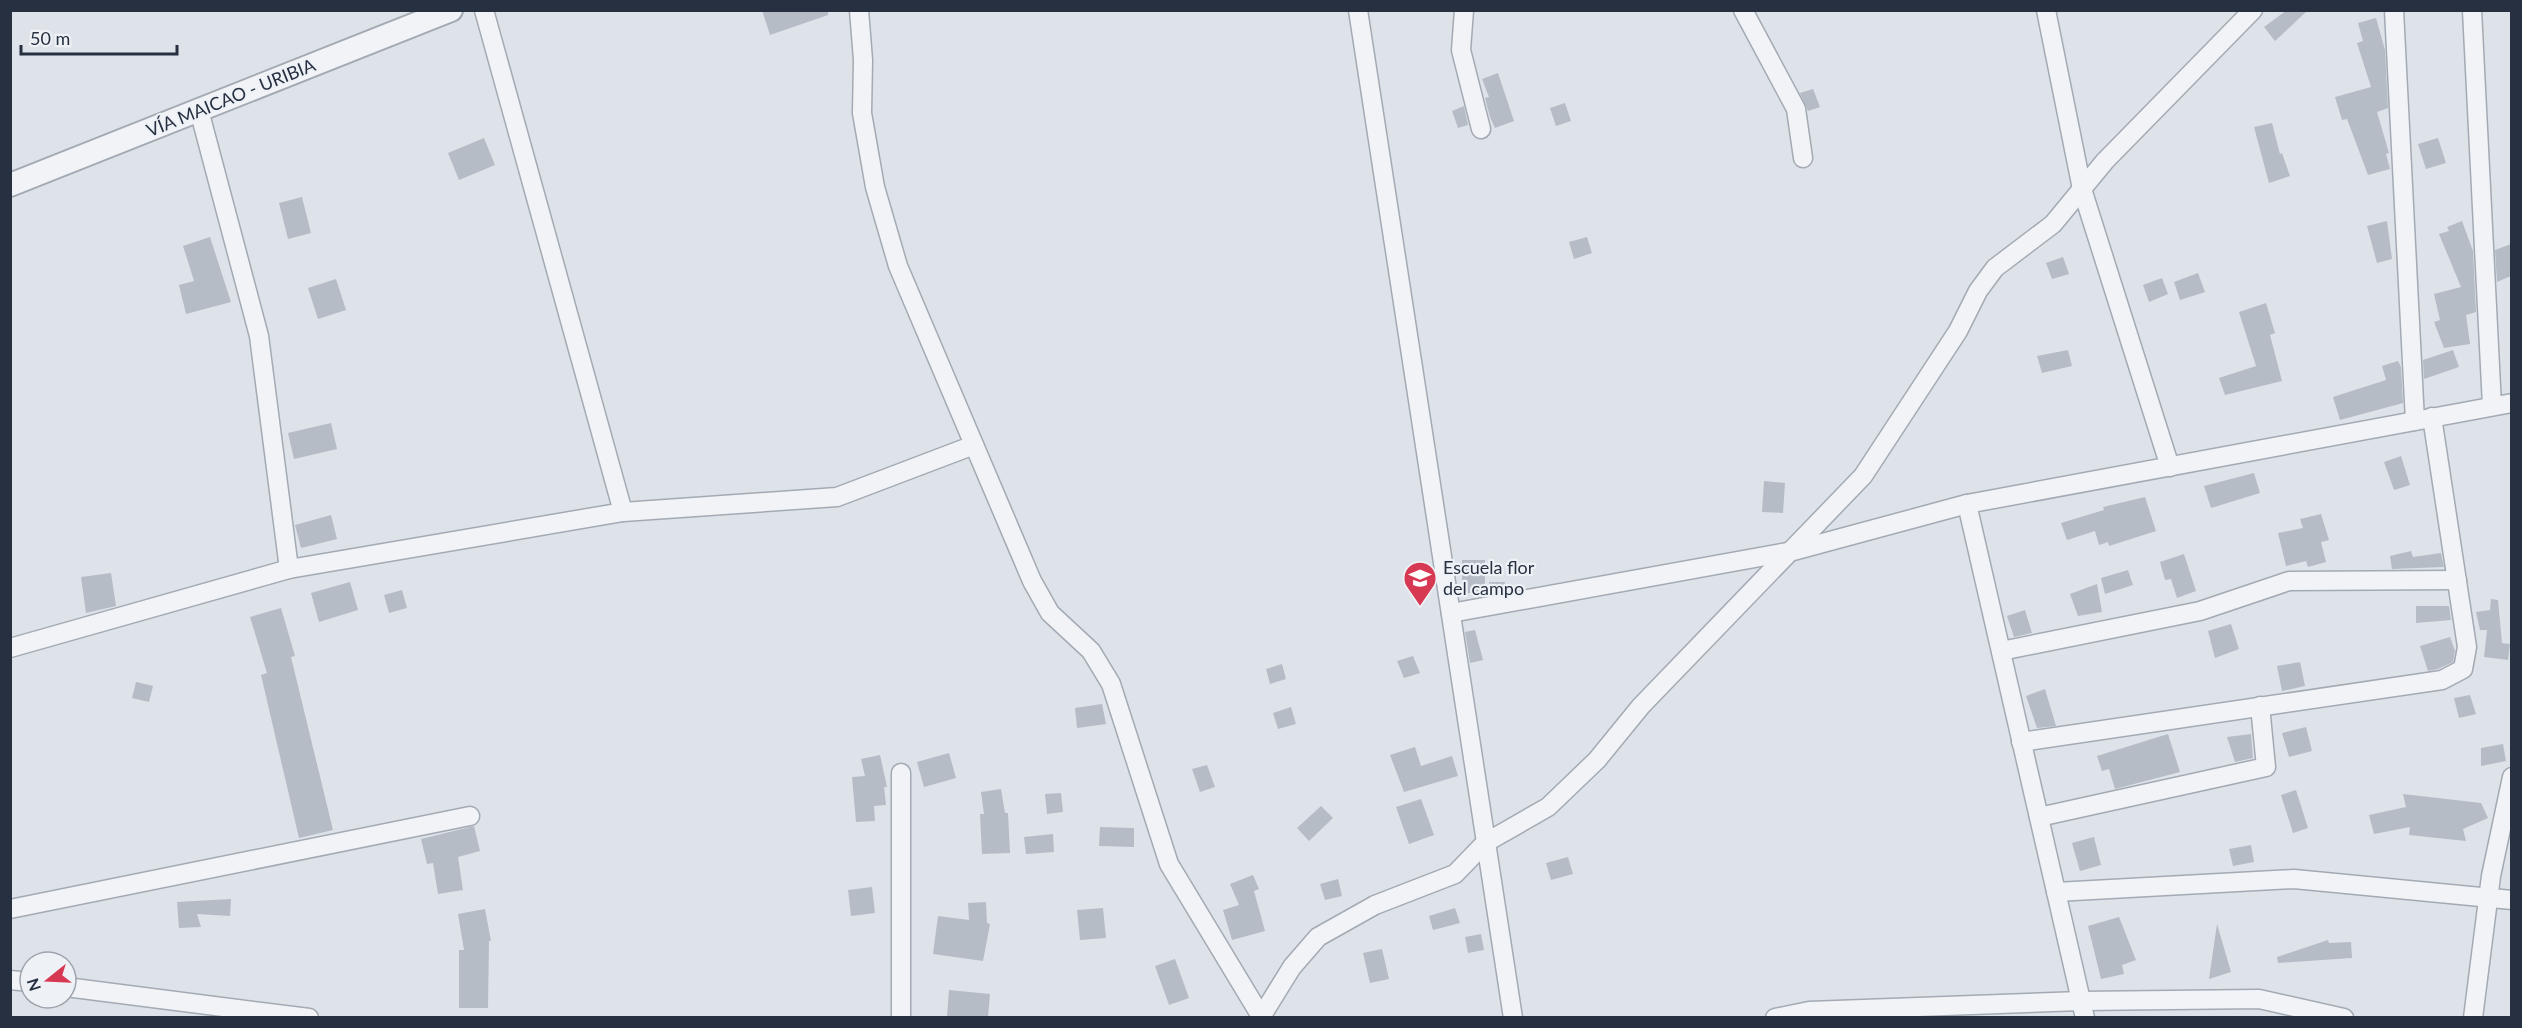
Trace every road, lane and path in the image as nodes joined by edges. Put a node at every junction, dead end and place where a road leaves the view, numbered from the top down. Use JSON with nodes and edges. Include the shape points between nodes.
{"nodes":[{"id":1,"x":452,"y":10,"type":"edge"},
{"id":2,"x":484,"y":10,"type":"edge"},
{"id":3,"x":859,"y":10,"type":"edge"},
{"id":4,"x":1358,"y":10,"type":"edge"},
{"id":5,"x":1464,"y":10,"type":"edge"},
{"id":6,"x":1743,"y":10,"type":"edge"},
{"id":7,"x":2046,"y":10,"type":"edge"},
{"id":8,"x":2253,"y":10,"type":"edge"},
{"id":9,"x":2394,"y":10,"type":"edge"},
{"id":10,"x":2472,"y":10,"type":"edge"},
{"id":11,"x":199,"y":110,"type":"junction"},
{"id":12,"x":1481,"y":129,"type":"dead end"},
{"id":13,"x":1803,"y":158,"type":"dead end"},
{"id":14,"x":10,"y":185,"type":"edge"},
{"id":15,"x":2082,"y":189,"type":"junction"},
{"id":16,"x":2511,"y":402,"type":"edge"},
{"id":17,"x":2492,"y":406,"type":"junction"},
{"id":18,"x":2423,"y":419,"type":"junction"},
{"id":19,"x":974,"y":445,"type":"junction"},
{"id":20,"x":2170,"y":467,"type":"junction"},
{"id":21,"x":1966,"y":504,"type":"junction"},
{"id":22,"x":623,"y":512,"type":"junction"},
{"id":23,"x":1793,"y":551,"type":"junction"},
{"id":24,"x":289,"y":569,"type":"junction"},
{"id":25,"x":2457,"y":580,"type":"junction"},
{"id":26,"x":1451,"y":614,"type":"junction"},
{"id":27,"x":10,"y":648,"type":"edge"},
{"id":28,"x":2001,"y":651,"type":"junction"},
{"id":29,"x":2260,"y":706,"type":"junction"},
{"id":30,"x":2021,"y":742,"type":"junction"},
{"id":31,"x":901,"y":773,"type":"dead end"},
{"id":32,"x":2511,"y":777,"type":"edge"},
{"id":33,"x":471,"y":816,"type":"dead end"},
{"id":34,"x":2039,"y":817,"type":"junction"},
{"id":35,"x":1485,"y":843,"type":"junction"},
{"id":36,"x":2056,"y":892,"type":"junction"},
{"id":37,"x":2488,"y":899,"type":"junction"},
{"id":38,"x":2511,"y":900,"type":"edge"},
{"id":39,"x":10,"y":909,"type":"edge"},
{"id":40,"x":78,"y":988,"type":"edge"},
{"id":41,"x":2083,"y":1009,"type":"edge"},
{"id":42,"x":309,"y":1017,"type":"edge"},
{"id":43,"x":901,"y":1017,"type":"edge"},
{"id":44,"x":1262,"y":1017,"type":"edge"},
{"id":45,"x":1513,"y":1017,"type":"edge"},
{"id":46,"x":1775,"y":1017,"type":"edge"},
{"id":47,"x":2344,"y":1017,"type":"edge"},
{"id":48,"x":2473,"y":1017,"type":"edge"}],
"edges":[{"from":1,"to":11,"type":"street","name":"VÍA MAICAO - URIBIA"},
{"from":2,"to":22,"type":"street"},
{"from":3,"to":19,"type":"street","via":[[862,113],[875,187],[898,266]]},
{"from":4,"to":26,"type":"street"},
{"from":5,"to":12,"type":"street","via":[[1461,50]]},
{"from":6,"to":13,"type":"street","via":[[1796,109]]},
{"from":7,"to":15,"type":"street"},
{"from":8,"to":15,"type":"street"},
{"from":9,"to":18,"type":"street"},
{"from":10,"to":17,"type":"street"},
{"from":11,"to":14,"type":"street","name":"VÍA MAICAO - URIBIA"},
{"from":11,"to":24,"type":"street","via":[[259,336]]},
{"from":15,"to":20,"type":"street"},
{"from":15,"to":23,"type":"street","via":[[2052,225],[1995,268],[1863,476]]},
{"from":16,"to":17,"type":"street"},
{"from":17,"to":18,"type":"street"},
{"from":18,"to":20,"type":"street"},
{"from":18,"to":25,"type":"street"},
{"from":19,"to":22,"type":"street","via":[[837,497]]},
{"from":19,"to":44,"type":"street","via":[[1032,581],[1050,613],[1091,651],[1111,684],[1168,864]]},
{"from":20,"to":21,"type":"street"},
{"from":21,"to":23,"type":"street"},
{"from":21,"to":28,"type":"street"},
{"from":22,"to":24,"type":"street"},
{"from":23,"to":26,"type":"street"},
{"from":23,"to":35,"type":"street","via":[[1548,807]]},
{"from":24,"to":27,"type":"street"},
{"from":25,"to":28,"type":"street","via":[[2289,581],[2200,610]]},
{"from":25,"to":29,"type":"street","via":[[2467,647],[2463,669],[2442,680]]},
{"from":26,"to":35,"type":"street"},
{"from":28,"to":30,"type":"street"},
{"from":29,"to":30,"type":"street"},
{"from":29,"to":34,"type":"street","via":[[2266,767]]},
{"from":30,"to":34,"type":"street"},
{"from":31,"to":43,"type":"street"},
{"from":32,"to":37,"type":"street"},
{"from":33,"to":39,"type":"street"},
{"from":34,"to":36,"type":"street"},
{"from":35,"to":44,"type":"street","via":[[1455,874],[1376,905],[1318,937],[1292,967]]},
{"from":35,"to":45,"type":"street"},
{"from":36,"to":37,"type":"street","via":[[2294,879]]},
{"from":36,"to":41,"type":"street"},
{"from":37,"to":38,"type":"street"},
{"from":37,"to":48,"type":"street"},
{"from":40,"to":42,"type":"street"},
{"from":41,"to":46,"type":"street","via":[[1809,1011]]},
{"from":41,"to":47,"type":"street","via":[[2259,999]]}]}
